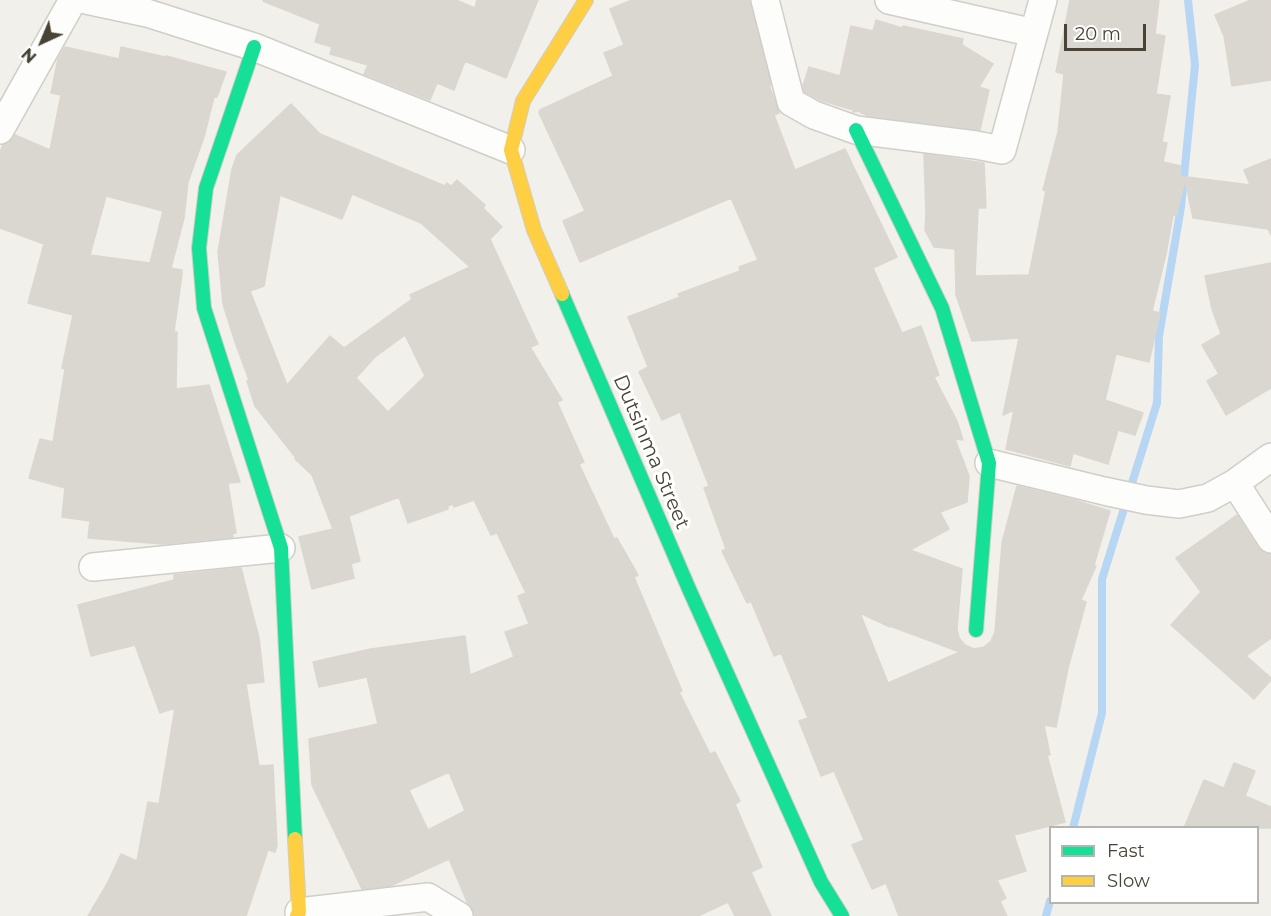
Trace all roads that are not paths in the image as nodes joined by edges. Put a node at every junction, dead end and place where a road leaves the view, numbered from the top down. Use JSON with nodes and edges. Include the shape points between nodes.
{"nodes":[{"id":1,"x":73,"y":0,"type":"edge"},
{"id":2,"x":86,"y":0,"type":"edge"},
{"id":3,"x":586,"y":0,"type":"edge"},
{"id":4,"x":765,"y":0,"type":"edge"},
{"id":5,"x":889,"y":0,"type":"edge"},
{"id":6,"x":1043,"y":0,"type":"edge"},
{"id":7,"x":149,"y":7,"type":"edge"},
{"id":8,"x":1034,"y":33,"type":"junction"},
{"id":9,"x":254,"y":47,"type":"junction"},
{"id":10,"x":0,"y":130,"type":"edge"},
{"id":11,"x":856,"y":130,"type":"junction"},
{"id":12,"x":511,"y":150,"type":"junction"},
{"id":13,"x":1271,"y":457,"type":"edge"},
{"id":14,"x":989,"y":463,"type":"junction"},
{"id":15,"x":1235,"y":483,"type":"junction"},
{"id":16,"x":1271,"y":539,"type":"edge"},
{"id":17,"x":281,"y":548,"type":"junction"},
{"id":18,"x":93,"y":567,"type":"dead end"},
{"id":19,"x":976,"y":630,"type":"dead end"},
{"id":20,"x":298,"y":914,"type":"edge"},
{"id":21,"x":459,"y":916,"type":"edge"},
{"id":22,"x":842,"y":916,"type":"edge"}],
"edges":[{"from":1,"to":10,"type":"street"},
{"from":2,"to":7,"type":"street"},
{"from":3,"to":12,"type":"street","name":"Dutsinma Street","via":[[523,101]]},
{"from":4,"to":11,"type":"street","via":[[791,102]]},
{"from":5,"to":8,"type":"street"},
{"from":6,"to":8,"type":"street"},
{"from":7,"to":9,"type":"street"},
{"from":8,"to":11,"type":"street","via":[[1002,150]]},
{"from":9,"to":12,"type":"street"},
{"from":9,"to":17,"type":"street","via":[[206,188],[199,248],[204,308]]},
{"from":11,"to":14,"type":"street","via":[[942,309]]},
{"from":12,"to":22,"type":"street","name":"Dutsinma Street","via":[[534,230],[571,317],[821,882]]},
{"from":13,"to":15,"type":"street"},
{"from":14,"to":15,"type":"street","via":[[1104,491],[1179,504],[1208,498]]},
{"from":14,"to":19,"type":"street"},
{"from":15,"to":16,"type":"street"},
{"from":17,"to":18,"type":"street"},
{"from":17,"to":20,"type":"street"},
{"from":20,"to":21,"type":"street","via":[[428,897]]}]}
